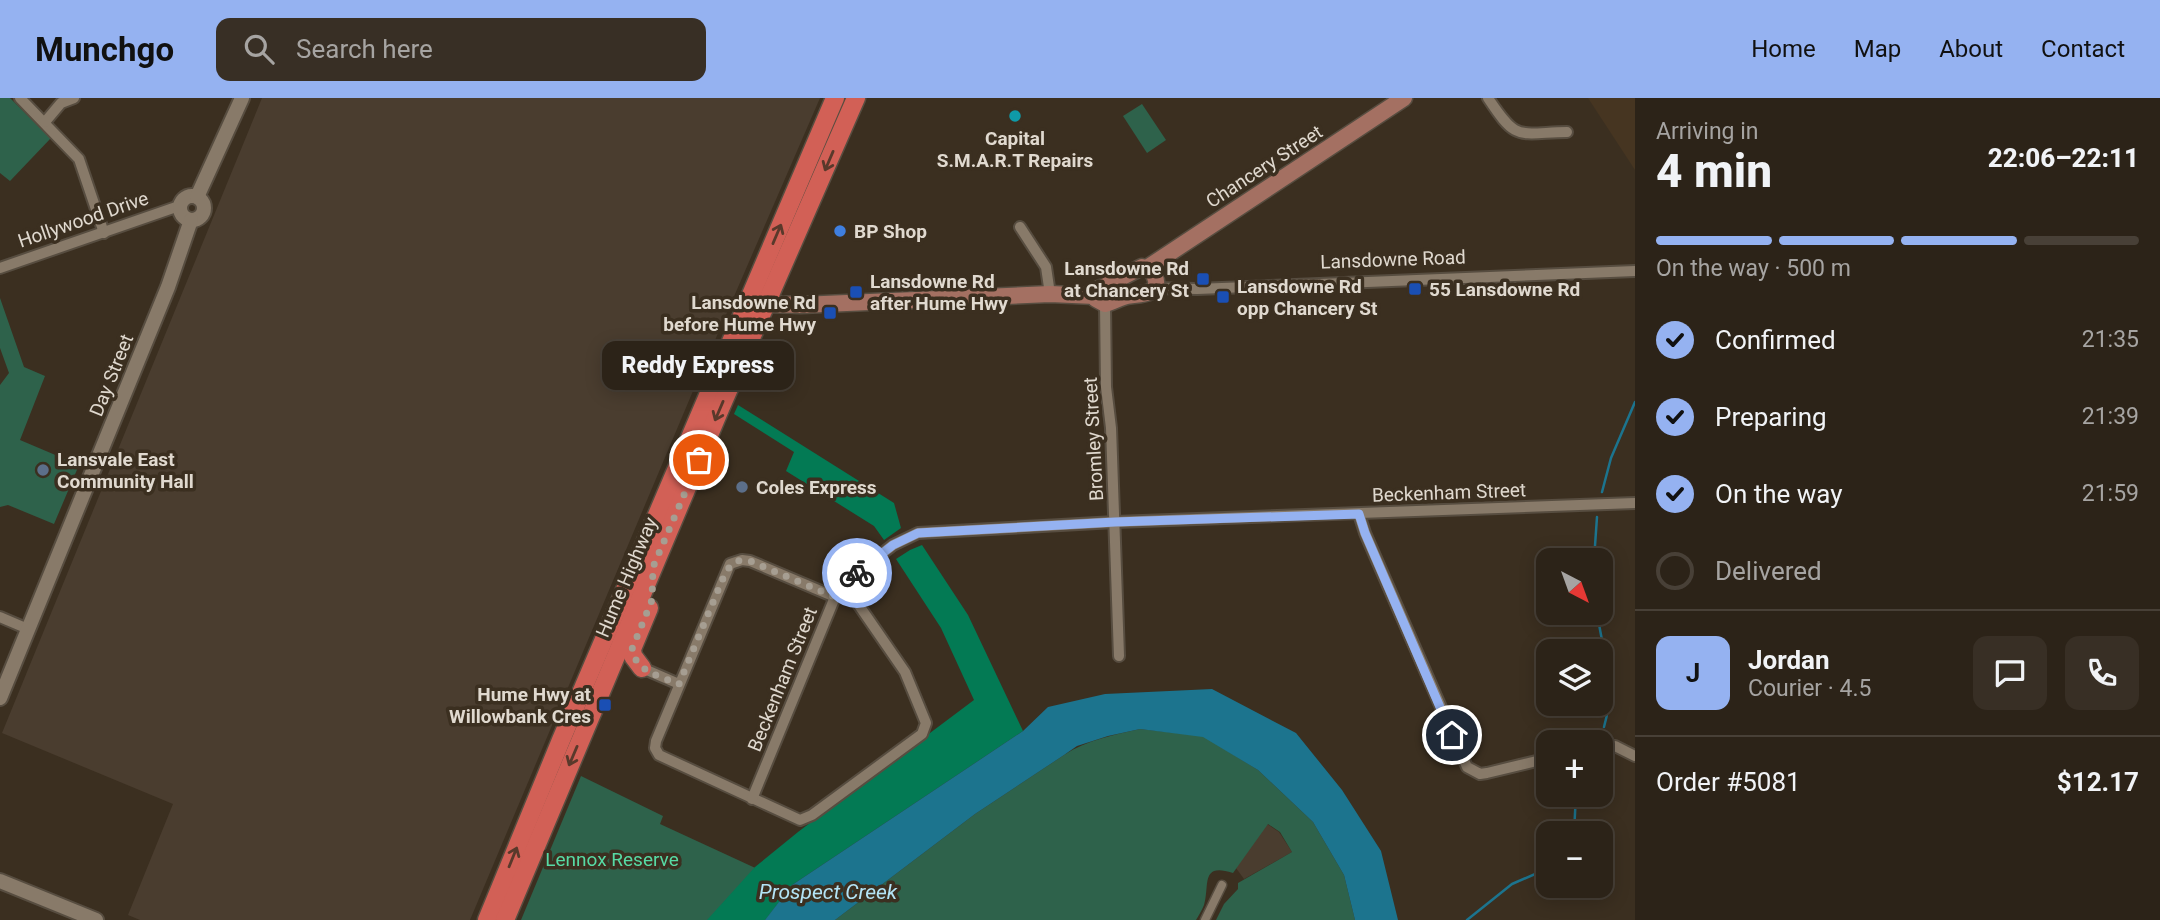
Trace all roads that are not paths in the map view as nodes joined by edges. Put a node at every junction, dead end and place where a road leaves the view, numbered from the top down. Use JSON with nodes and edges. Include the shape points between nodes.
{"nodes":[{"id":1,"x":20,"y":98,"type":"edge"},
{"id":2,"x":74,"y":98,"type":"edge"},
{"id":3,"x":242,"y":98,"type":"edge"},
{"id":4,"x":835,"y":98,"type":"edge"},
{"id":5,"x":856,"y":98,"type":"edge"},
{"id":6,"x":1404,"y":98,"type":"edge"},
{"id":7,"x":1488,"y":98,"type":"edge"},
{"id":8,"x":45,"y":122,"type":"junction"},
{"id":9,"x":1567,"y":132,"type":"dead end"},
{"id":10,"x":197,"y":197,"type":"junction"},
{"id":11,"x":179,"y":206,"type":"junction"},
{"id":12,"x":191,"y":220,"type":"junction"},
{"id":13,"x":1020,"y":227,"type":"dead end"},
{"id":14,"x":104,"y":233,"type":"junction"},
{"id":15,"x":0,"y":268,"type":"edge"},
{"id":16,"x":1147,"y":268,"type":"junction"},
{"id":17,"x":1635,"y":271,"type":"edge"},
{"id":18,"x":1154,"y":288,"type":"junction"},
{"id":19,"x":1050,"y":294,"type":"junction"},
{"id":20,"x":750,"y":296,"type":"junction"},
{"id":21,"x":1100,"y":300,"type":"junction"},
{"id":22,"x":766,"y":304,"type":"junction"},
{"id":23,"x":1635,"y":503,"type":"edge"},
{"id":24,"x":1359,"y":514,"type":"junction"},
{"id":25,"x":1115,"y":522,"type":"junction"},
{"id":26,"x":653,"y":567,"type":"junction"},
{"id":27,"x":845,"y":585,"type":"junction"},
{"id":28,"x":835,"y":597,"type":"junction"},
{"id":29,"x":0,"y":617,"type":"edge"},
{"id":30,"x":28,"y":629,"type":"junction"},
{"id":31,"x":1119,"y":656,"type":"dead end"},
{"id":32,"x":642,"y":668,"type":"junction"},
{"id":33,"x":607,"y":677,"type":"junction"},
{"id":34,"x":679,"y":684,"type":"junction"},
{"id":35,"x":0,"y":698,"type":"edge"},
{"id":36,"x":1613,"y":746,"type":"edge"},
{"id":37,"x":1635,"y":756,"type":"edge"},
{"id":38,"x":1536,"y":761,"type":"edge"},
{"id":39,"x":752,"y":799,"type":"junction"},
{"id":40,"x":0,"y":881,"type":"edge"},
{"id":41,"x":1222,"y":885,"type":"dead end"},
{"id":42,"x":96,"y":920,"type":"edge"},
{"id":43,"x":487,"y":920,"type":"edge"},
{"id":44,"x":505,"y":920,"type":"edge"},
{"id":45,"x":1205,"y":920,"type":"edge"}],
"edges":[{"from":1,"to":8,"type":"street"},
{"from":2,"to":8,"type":"street","via":[[61,103]]},
{"from":3,"to":10,"type":"street"},
{"from":20,"to":4,"type":"highway","name":"Hume Highway","one_way":true},
{"from":5,"to":22,"type":"highway","name":"Hume Highway","one_way":true},
{"from":6,"to":16,"type":"main road","name":"Chancery Street"},
{"from":7,"to":9,"type":"street","via":[[1512,131]]},
{"from":8,"to":14,"type":"street","via":[[79,159]]},
{"from":10,"to":11,"type":"street","via":[[186,197]]},
{"from":10,"to":12,"type":"street","via":[[204,211]]},
{"from":11,"to":12,"type":"street","via":[[181,214]]},
{"from":11,"to":14,"type":"street","name":"Hollywood Drive"},
{"from":12,"to":30,"type":"street","name":"Day Street"},
{"from":13,"to":19,"type":"street","via":[[1046,267]]},
{"from":14,"to":15,"type":"street","name":"Hollywood Drive"},
{"from":16,"to":18,"type":"main road","via":[[1155,277]]},
{"from":16,"to":21,"type":"main road","name":"Chancery Street","via":[[1137,268],[1098,289]]},
{"from":17,"to":18,"type":"street","name":"Lansdowne Road"},
{"from":18,"to":21,"type":"main road","via":[[1145,295]]},
{"from":19,"to":21,"type":"main road"},
{"from":19,"to":22,"type":"main road"},
{"from":20,"to":22,"type":"main road"},
{"from":43,"to":20,"type":"highway","name":"Hume Highway","one_way":true},
{"from":21,"to":25,"type":"street","name":"Bromley Street"},
{"from":22,"to":26,"type":"highway","name":"Hume Highway","one_way":true},
{"from":23,"to":24,"type":"street","name":"Beckenham Street"},
{"from":24,"to":25,"type":"street","name":"Beckenham Street"},
{"from":24,"to":38,"type":"street","via":[[1467,767],[1480,774]]},
{"from":25,"to":27,"type":"street","name":"Beckenham Street","via":[[918,533],[893,545]]},
{"from":25,"to":31,"type":"street","name":"Bromley Street"},
{"from":26,"to":32,"type":"highway","via":[[652,600],[632,649]]},
{"from":26,"to":33,"type":"highway","name":"Hume Highway"},
{"from":27,"to":28,"type":"street","name":"Beckenham Street"},
{"from":27,"to":39,"type":"street","via":[[905,672],[926,723],[922,734],[800,820]]},
{"from":28,"to":34,"type":"street","via":[[750,561],[730,564]]},
{"from":28,"to":39,"type":"street","name":"Beckenham Street"},
{"from":29,"to":30,"type":"street"},
{"from":30,"to":35,"type":"street","name":"Day Street"},
{"from":32,"to":33,"type":"highway","via":[[622,669]]},
{"from":32,"to":34,"type":"street"},
{"from":33,"to":44,"type":"highway","name":"Hume Highway","one_way":true},
{"from":34,"to":39,"type":"street","via":[[656,741],[659,755]]},
{"from":36,"to":37,"type":"street"},
{"from":40,"to":42,"type":"street"},
{"from":41,"to":45,"type":"street"}]}
